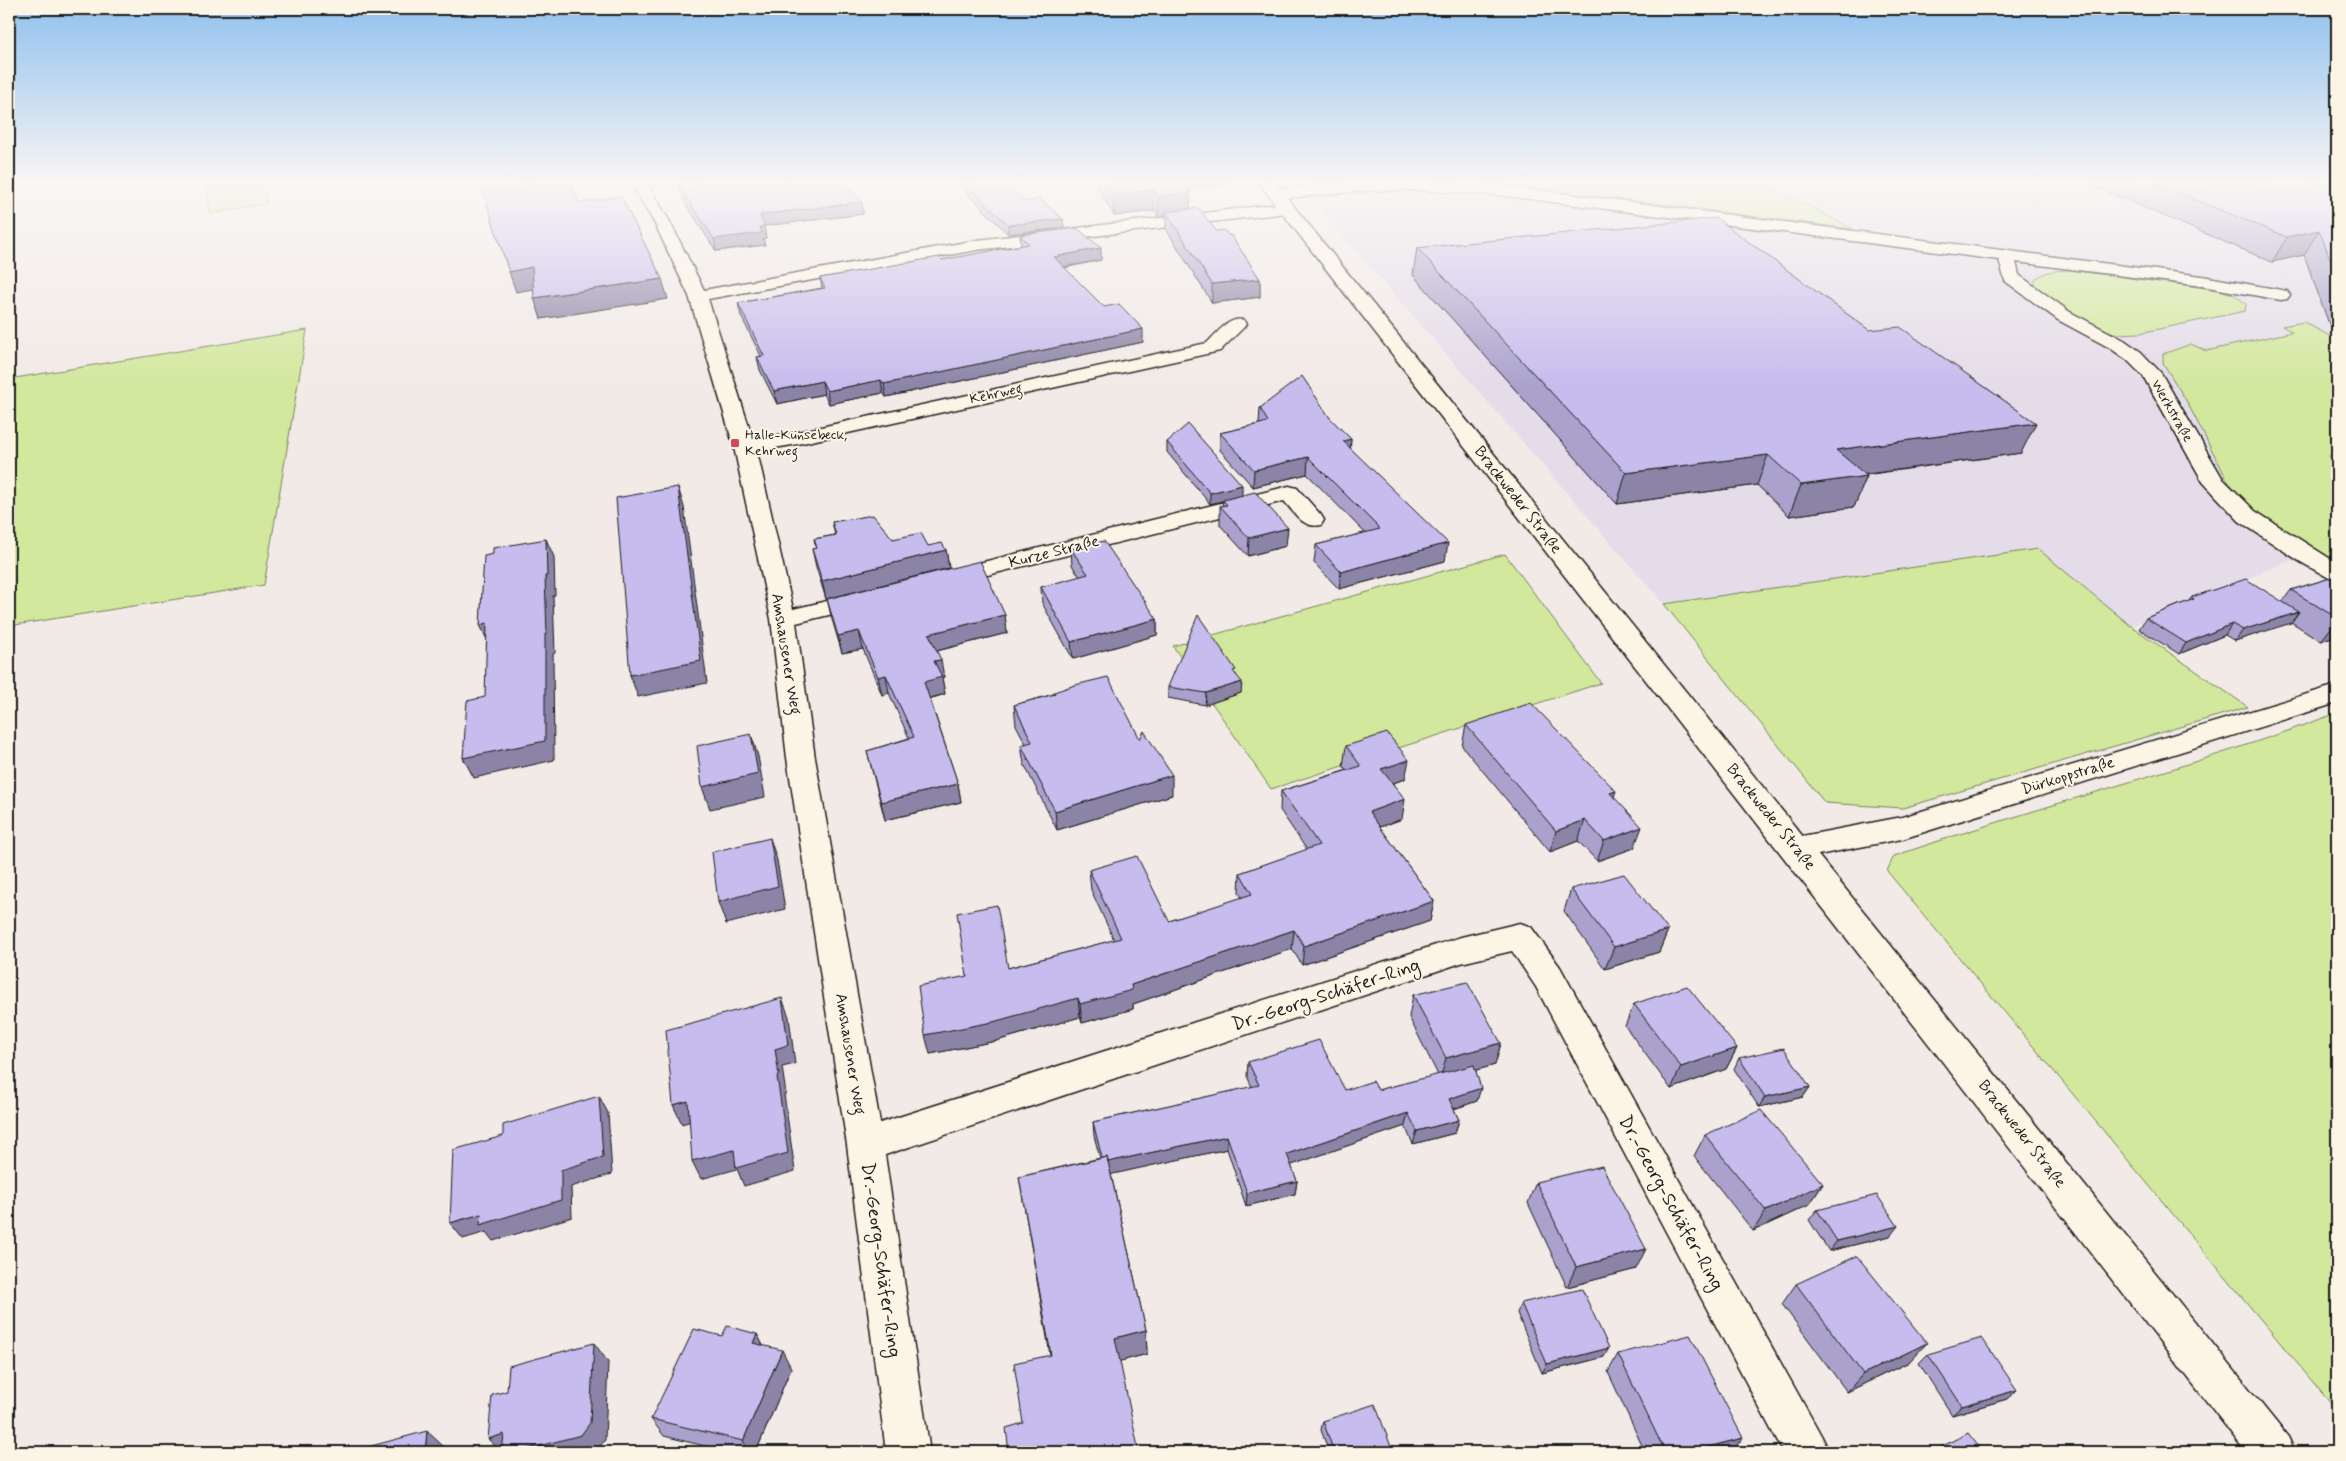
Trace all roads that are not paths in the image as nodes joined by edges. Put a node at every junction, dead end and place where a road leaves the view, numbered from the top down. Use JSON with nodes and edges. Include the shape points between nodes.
{"nodes":[{"id":1,"x":676,"y":251,"type":"edge"},
{"id":2,"x":948,"y":251,"type":"edge"},
{"id":3,"x":1321,"y":251,"type":"edge"},
{"id":4,"x":1976,"y":251,"type":"edge"},
{"id":5,"x":2006,"y":255,"type":"junction"},
{"id":6,"x":2281,"y":295,"type":"dead end"},
{"id":7,"x":698,"y":296,"type":"junction"},
{"id":8,"x":1238,"y":324,"type":"dead end"},
{"id":9,"x":745,"y":447,"type":"junction"},
{"id":10,"x":1313,"y":520,"type":"dead end"},
{"id":11,"x":2337,"y":572,"type":"edge"},
{"id":12,"x":926,"y":584,"type":"edge"},
{"id":13,"x":888,"y":593,"type":"edge"},
{"id":14,"x":783,"y":620,"type":"junction"},
{"id":15,"x":2337,"y":694,"type":"edge"},
{"id":16,"x":1797,"y":848,"type":"junction"},
{"id":17,"x":865,"y":1146,"type":"junction"},
{"id":18,"x":908,"y":1452,"type":"edge"},
{"id":19,"x":1806,"y":1452,"type":"edge"},
{"id":20,"x":2274,"y":1452,"type":"edge"}],
"edges":[{"from":1,"to":7,"type":"street","name":"Amshausener Weg"},
{"from":2,"to":7,"type":"street"},
{"from":3,"to":16,"type":"street","name":"Brackweder Straße"},
{"from":4,"to":5,"type":"street"},
{"from":5,"to":6,"type":"street"},
{"from":5,"to":11,"type":"street","name":"Werkstraße","via":[[2012,277],[2064,316],[2117,344],[2151,373],[2214,482],[2247,516]]},
{"from":7,"to":9,"type":"street","name":"Amshausener Weg"},
{"from":8,"to":9,"type":"street","name":"Kehrweg","via":[[1213,347]]},
{"from":9,"to":14,"type":"street","name":"Amshausener Weg"},
{"from":10,"to":12,"type":"street","name":"Kurze Straße","via":[[1289,492]]},
{"from":13,"to":14,"type":"street"},
{"from":14,"to":17,"type":"street","name":"Amshausener Weg","via":[[801,758]]},
{"from":15,"to":16,"type":"street","name":"Dürkoppstraße","via":[[1902,828]]},
{"from":16,"to":20,"type":"street","name":"Brackweder Straße"},
{"from":17,"to":18,"type":"street","name":"Dr.-Georg-Schäfer-Ring"},
{"from":17,"to":19,"type":"street","name":"Dr.-Georg-Schäfer-Ring","via":[[1461,950],[1520,936],[1548,977]]}]}
